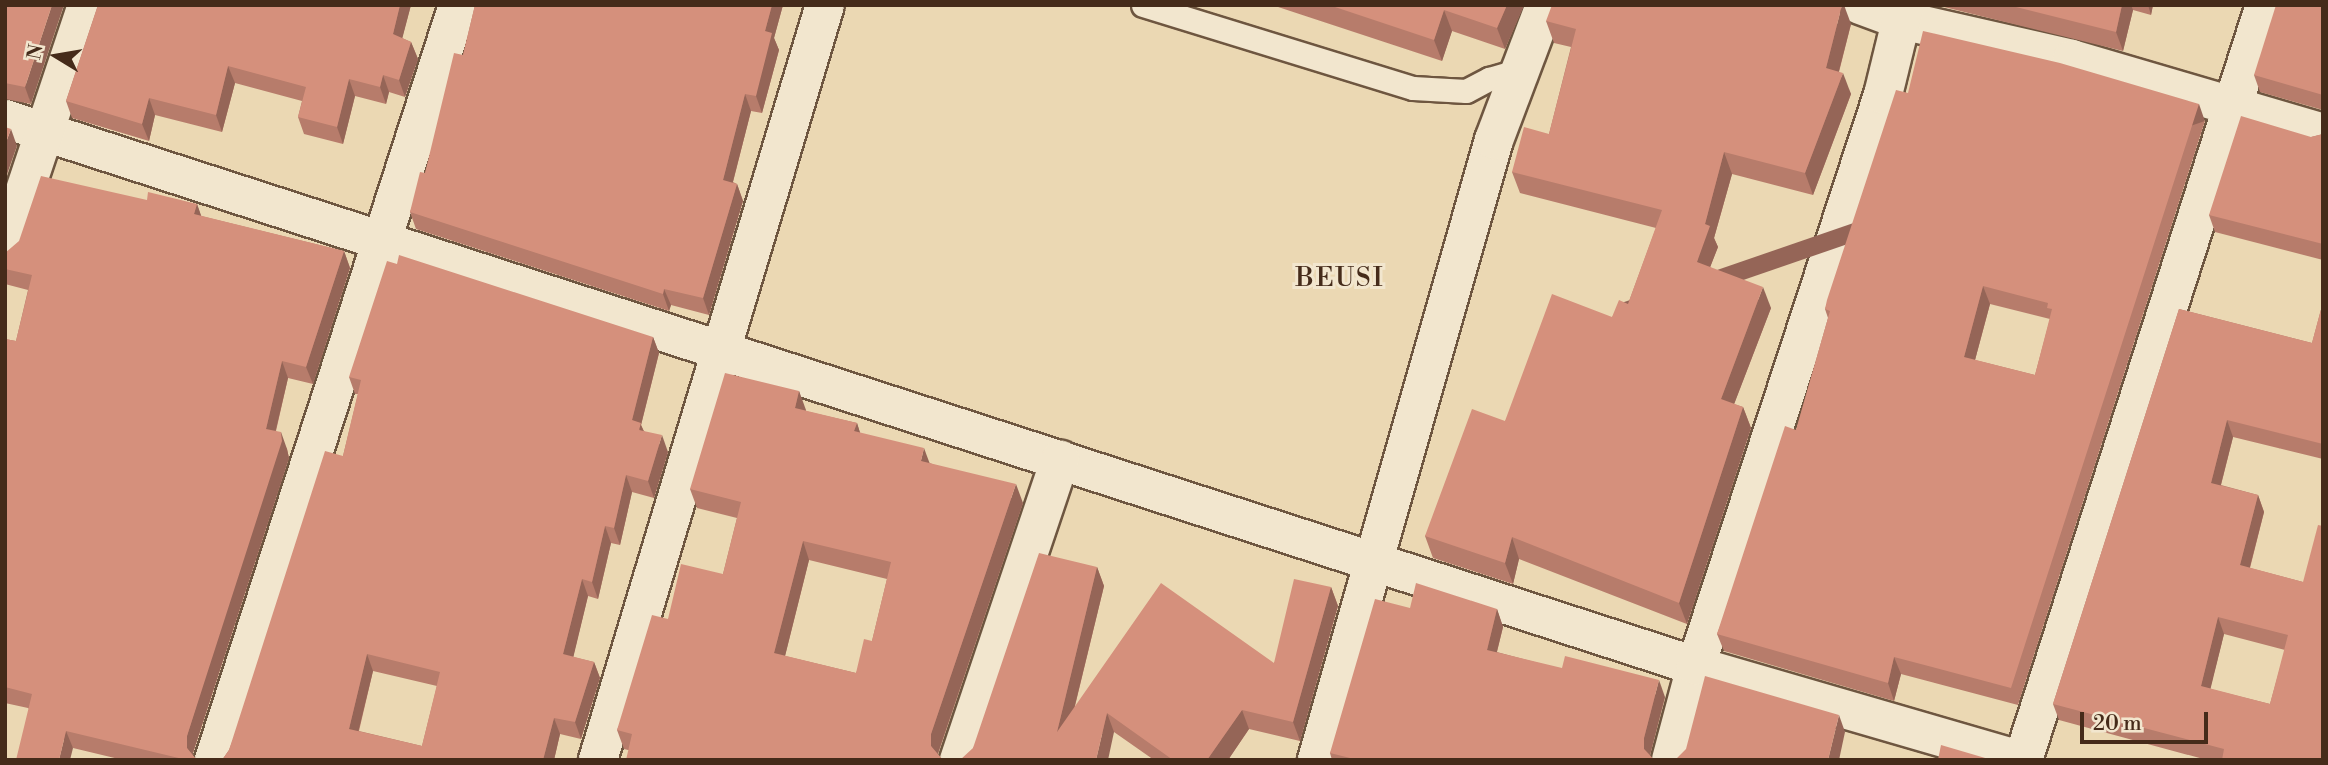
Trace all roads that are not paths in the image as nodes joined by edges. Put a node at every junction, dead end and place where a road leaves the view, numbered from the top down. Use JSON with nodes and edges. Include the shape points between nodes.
{"nodes":[{"id":1,"x":87,"y":5,"type":"edge"},
{"id":2,"x":458,"y":5,"type":"edge"},
{"id":3,"x":825,"y":5,"type":"edge"},
{"id":4,"x":1143,"y":5,"type":"edge"},
{"id":5,"x":1545,"y":5,"type":"edge"},
{"id":6,"x":1860,"y":5,"type":"edge"},
{"id":7,"x":2265,"y":5,"type":"edge"},
{"id":8,"x":1903,"y":13,"type":"edge"},
{"id":9,"x":1521,"y":70,"type":"junction"},
{"id":10,"x":2232,"y":106,"type":"junction"},
{"id":11,"x":5,"y":119,"type":"edge"},
{"id":12,"x":44,"y":130,"type":"junction"},
{"id":13,"x":2323,"y":133,"type":"edge"},
{"id":14,"x":382,"y":241,"type":"junction"},
{"id":15,"x":5,"y":250,"type":"edge"},
{"id":16,"x":723,"y":350,"type":"junction"},
{"id":17,"x":1060,"y":460,"type":"junction"},
{"id":18,"x":1377,"y":561,"type":"junction"},
{"id":19,"x":1696,"y":666,"type":"junction"},
{"id":20,"x":214,"y":760,"type":"edge"},
{"id":21,"x":598,"y":760,"type":"edge"},
{"id":22,"x":959,"y":760,"type":"edge"},
{"id":23,"x":1317,"y":760,"type":"edge"},
{"id":24,"x":1671,"y":760,"type":"edge"},
{"id":25,"x":2021,"y":760,"type":"edge"}],
"edges":[{"from":1,"to":12,"type":"street"},
{"from":2,"to":14,"type":"street"},
{"from":3,"to":16,"type":"street"},
{"from":4,"to":9,"type":"lane","via":[[1413,88],[1466,91]]},
{"from":5,"to":9,"type":"street"},
{"from":6,"to":8,"type":"street"},
{"from":7,"to":10,"type":"street"},
{"from":8,"to":10,"type":"street"},
{"from":8,"to":19,"type":"street","via":[[1883,96]]},
{"from":9,"to":18,"type":"street","via":[[1494,140]]},
{"from":10,"to":13,"type":"street"},
{"from":10,"to":25,"type":"street"},
{"from":11,"to":12,"type":"street"},
{"from":12,"to":14,"type":"street"},
{"from":12,"to":15,"type":"street"},
{"from":14,"to":16,"type":"street"},
{"from":14,"to":20,"type":"street"},
{"from":16,"to":17,"type":"street"},
{"from":16,"to":21,"type":"street"},
{"from":17,"to":18,"type":"street"},
{"from":17,"to":22,"type":"street"},
{"from":18,"to":19,"type":"street"},
{"from":18,"to":23,"type":"street"},
{"from":19,"to":24,"type":"street"},
{"from":19,"to":25,"type":"street"}]}
